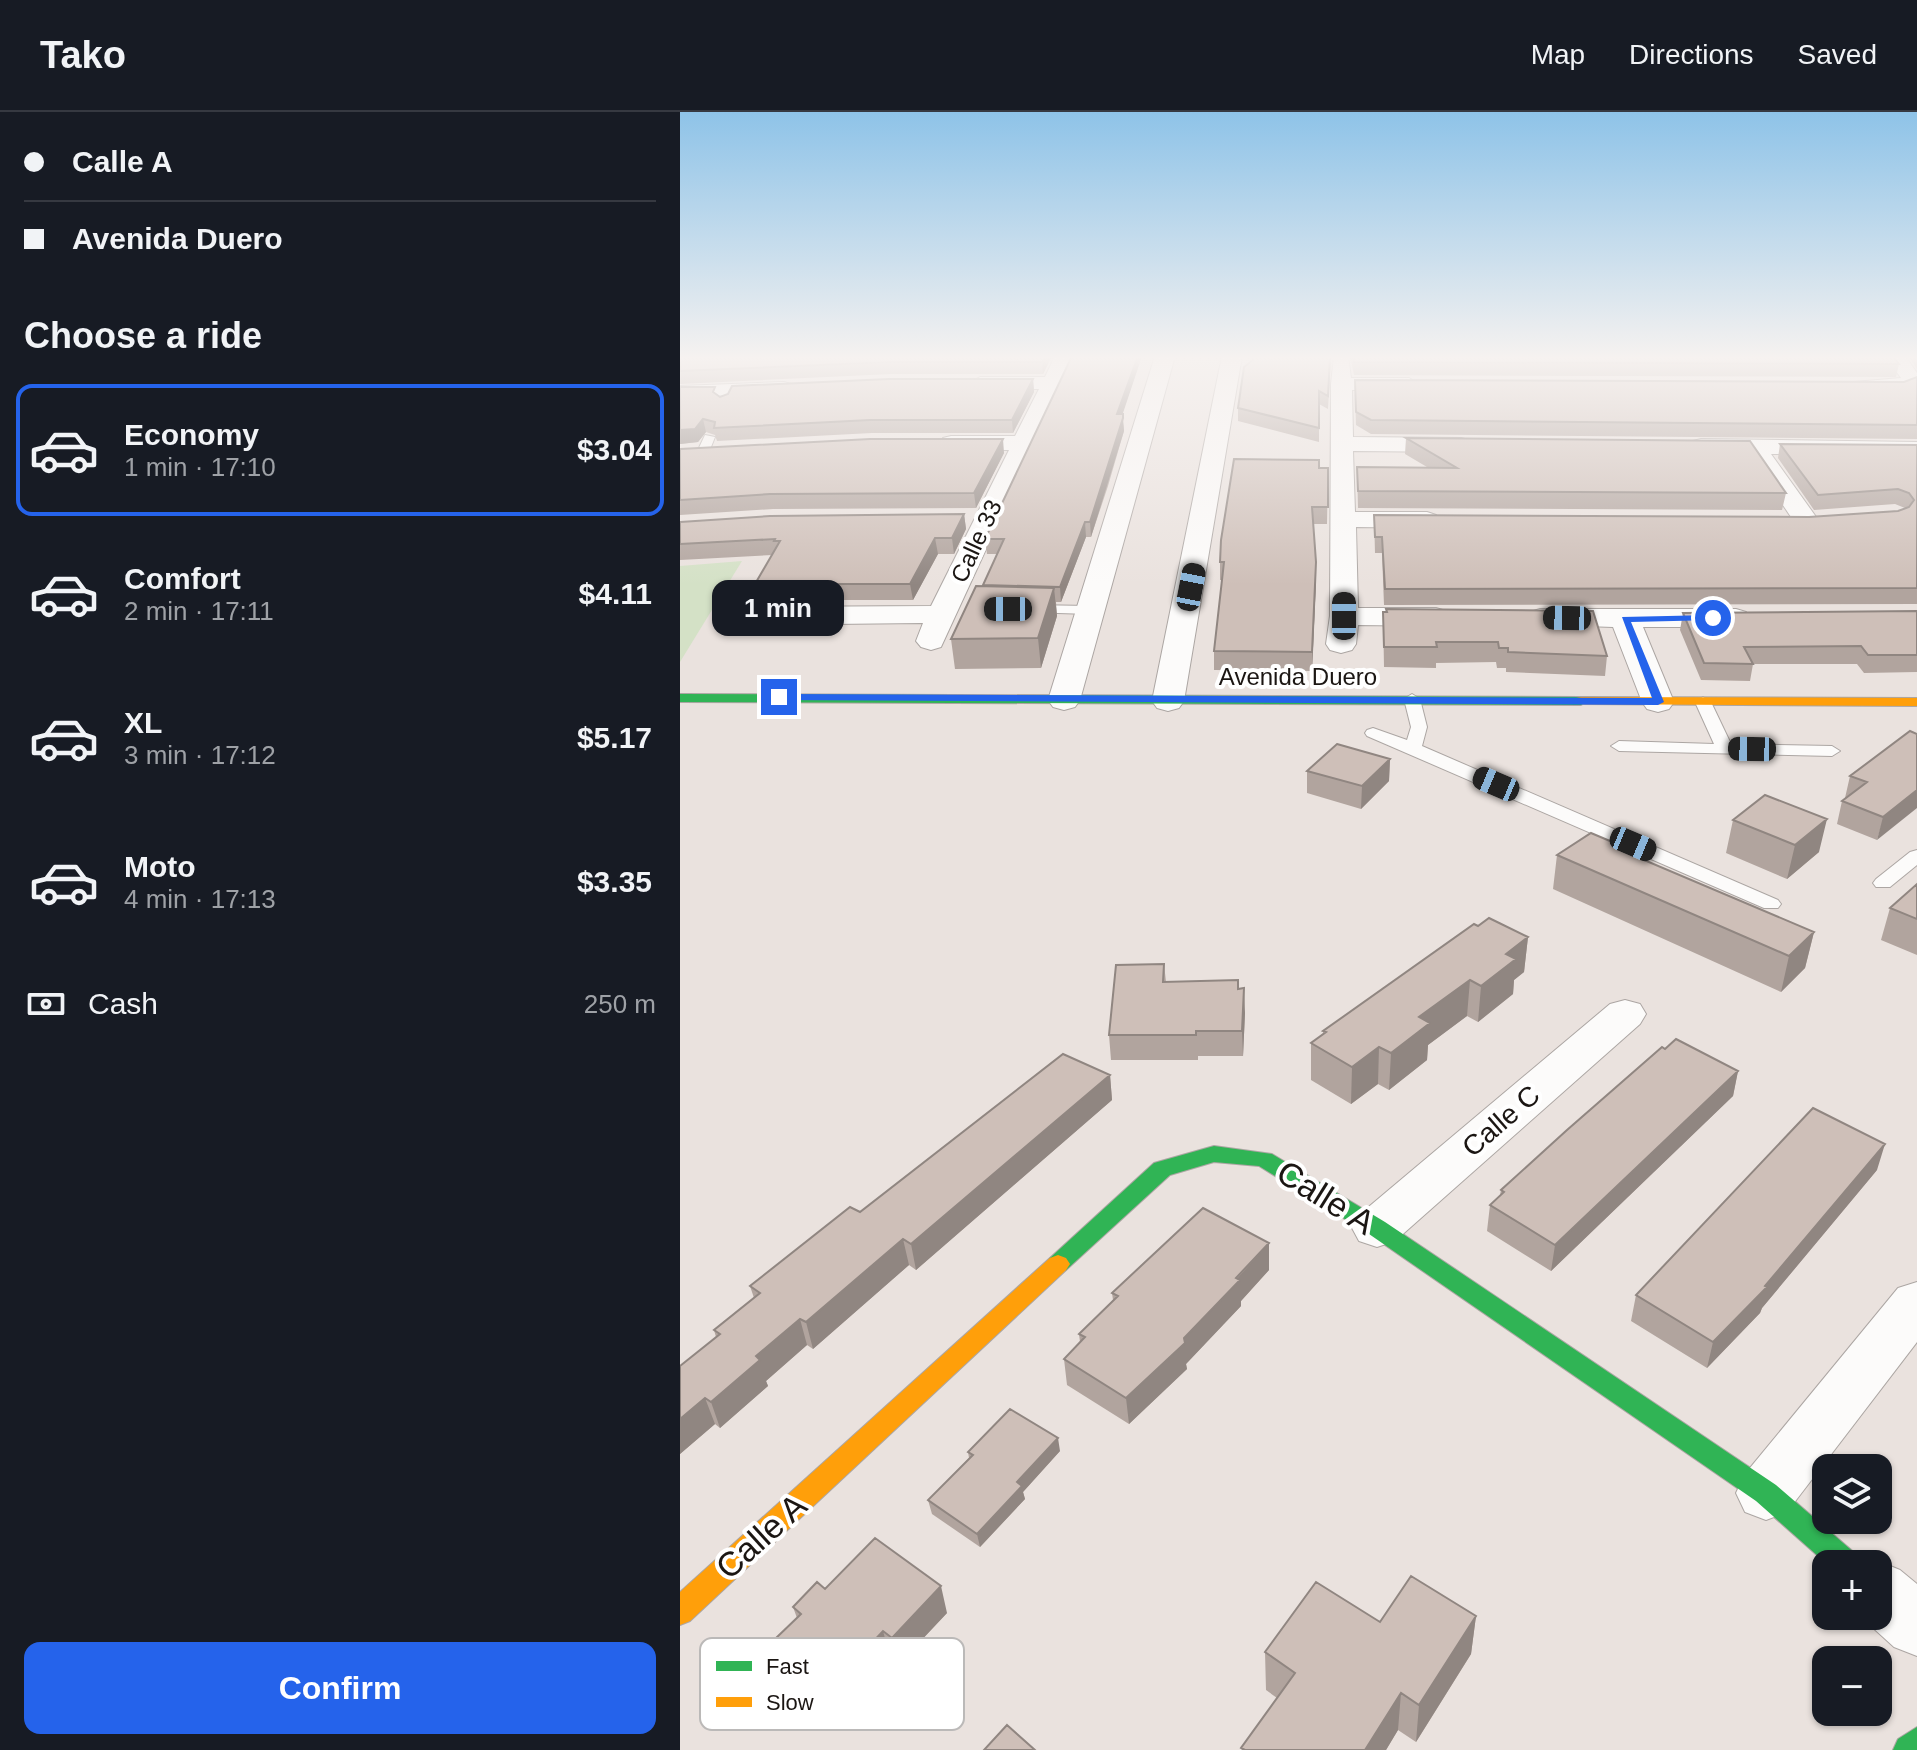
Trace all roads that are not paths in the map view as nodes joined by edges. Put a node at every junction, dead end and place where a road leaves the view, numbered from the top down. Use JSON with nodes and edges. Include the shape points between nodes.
{"nodes":[{"id":1,"x":1028,"y":432,"type":"edge"},
{"id":2,"x":1142,"y":432,"type":"edge"},
{"id":3,"x":1218,"y":432,"type":"edge"},
{"id":4,"x":1343,"y":432,"type":"edge"},
{"id":5,"x":932,"y":443,"type":"edge"},
{"id":6,"x":1023,"y":443,"type":"junction"},
{"id":7,"x":1343,"y":444,"type":"junction"},
{"id":8,"x":1485,"y":445,"type":"edge"},
{"id":9,"x":1676,"y":446,"type":"edge"},
{"id":10,"x":1755,"y":447,"type":"junction"},
{"id":11,"x":697,"y":448,"type":"edge"},
{"id":12,"x":1917,"y":449,"type":"edge"},
{"id":13,"x":734,"y":450,"type":"edge"},
{"id":14,"x":956,"y":518,"type":"edge"},
{"id":15,"x":987,"y":518,"type":"junction"},
{"id":16,"x":1343,"y":519,"type":"junction"},
{"id":17,"x":1835,"y":519,"type":"edge"},
{"id":18,"x":1454,"y":520,"type":"edge"},
{"id":19,"x":1774,"y":521,"type":"edge"},
{"id":20,"x":1806,"y":521,"type":"junction"},
{"id":21,"x":1008,"y":609,"type":"edge"},
{"id":22,"x":1090,"y":610,"type":"junction"},
{"id":23,"x":941,"y":614,"type":"junction"},
{"id":24,"x":739,"y":616,"type":"dead end"},
{"id":25,"x":1471,"y":617,"type":"edge"},
{"id":26,"x":1763,"y":617,"type":"edge"},
{"id":27,"x":1519,"y":618,"type":"edge"},
{"id":28,"x":1625,"y":619,"type":"junction"},
{"id":29,"x":931,"y":641,"type":"dead end"},
{"id":30,"x":680,"y":698,"type":"edge"},
{"id":31,"x":1412,"y":699,"type":"junction"},
{"id":32,"x":1064,"y":700,"type":"junction"},
{"id":33,"x":1168,"y":701,"type":"junction"},
{"id":34,"x":1658,"y":702,"type":"junction"},
{"id":35,"x":1703,"y":702,"type":"junction"},
{"id":36,"x":1917,"y":702,"type":"edge"},
{"id":37,"x":1373,"y":733,"type":"dead end"},
{"id":38,"x":1619,"y":746,"type":"dead end"},
{"id":39,"x":1413,"y":748,"type":"junction"},
{"id":40,"x":1725,"y":749,"type":"junction"},
{"id":41,"x":1832,"y":751,"type":"dead end"},
{"id":42,"x":1917,"y":856,"type":"edge"},
{"id":43,"x":1883,"y":883,"type":"dead end"},
{"id":44,"x":1771,"y":904,"type":"dead end"},
{"id":45,"x":1625,"y":1014,"type":"dead end"},
{"id":46,"x":1377,"y":1228,"type":"junction"},
{"id":47,"x":1917,"y":1303,"type":"edge"},
{"id":48,"x":1766,"y":1493,"type":"junction"},
{"id":49,"x":1831,"y":1550,"type":"edge"},
{"id":50,"x":1892,"y":1603,"type":"edge"},
{"id":51,"x":680,"y":1611,"type":"edge"},
{"id":52,"x":1917,"y":1625,"type":"edge"},
{"id":53,"x":1917,"y":1743,"type":"edge"},
{"id":54,"x":1909,"y":1750,"type":"edge"}],
"edges":[{"from":1,"to":6,"type":"street","name":"Calle 33"},
{"from":2,"to":22,"type":"street"},
{"from":3,"to":33,"type":"street"},
{"from":4,"to":7,"type":"street"},
{"from":5,"to":6,"type":"street"},
{"from":6,"to":15,"type":"street","name":"Calle 33"},
{"from":7,"to":8,"type":"street"},
{"from":7,"to":16,"type":"street"},
{"from":9,"to":10,"type":"street"},
{"from":10,"to":12,"type":"street"},
{"from":10,"to":20,"type":"street"},
{"from":11,"to":13,"type":"street"},
{"from":14,"to":15,"type":"street"},
{"from":15,"to":23,"type":"street","name":"Calle 33"},
{"from":16,"to":18,"type":"street"},
{"from":16,"to":25,"type":"street","via":[[1342,630]]},
{"from":17,"to":20,"type":"street"},
{"from":19,"to":20,"type":"street"},
{"from":21,"to":22,"type":"lane"},
{"from":22,"to":32,"type":"street"},
{"from":23,"to":24,"type":"street"},
{"from":23,"to":29,"type":"street","name":"Calle 33"},
{"from":26,"to":28,"type":"street"},
{"from":27,"to":28,"type":"street"},
{"from":28,"to":34,"type":"street"},
{"from":30,"to":32,"type":"street","name":"Avenida Duero"},
{"from":31,"to":33,"type":"street","name":"Avenida Duero"},
{"from":31,"to":34,"type":"street","name":"Avenida Duero"},
{"from":31,"to":39,"type":"lane","via":[[1419,727]]},
{"from":32,"to":33,"type":"street","name":"Avenida Duero"},
{"from":34,"to":35,"type":"street","name":"Avenida Duero"},
{"from":35,"to":36,"type":"street","name":"Avenida Duero"},
{"from":35,"to":40,"type":"lane"},
{"from":37,"to":39,"type":"lane"},
{"from":38,"to":40,"type":"lane"},
{"from":39,"to":44,"type":"lane"},
{"from":40,"to":41,"type":"lane"},
{"from":42,"to":43,"type":"lane"},
{"from":45,"to":46,"type":"street","name":"Calle C"},
{"from":46,"to":48,"type":"street","name":"Calle A"},
{"from":46,"to":51,"type":"street","name":"Calle A","via":[[1264,1159],[1214,1154],[1162,1169]]},
{"from":47,"to":48,"type":"street"},
{"from":48,"to":49,"type":"street","name":"Calle A"},
{"from":50,"to":52,"type":"street"},
{"from":53,"to":54,"type":"street"}]}
